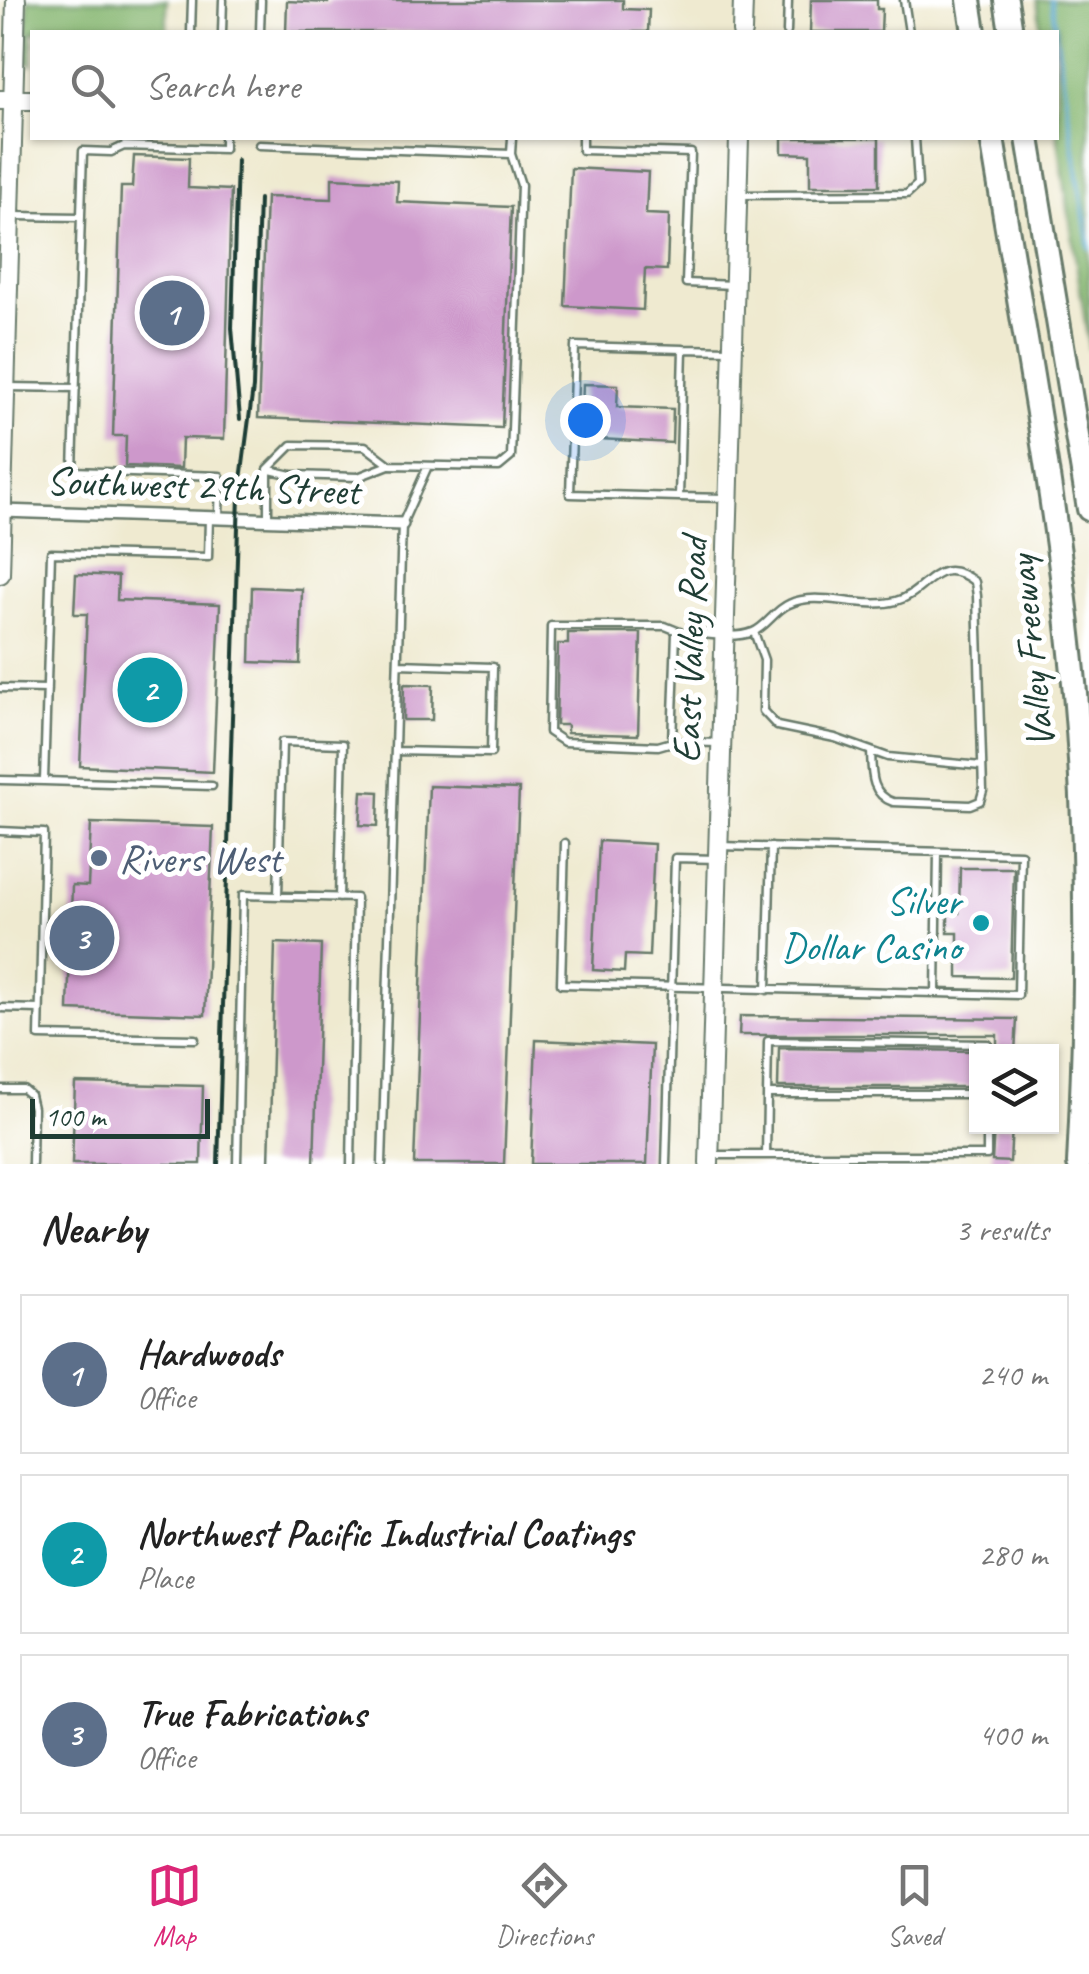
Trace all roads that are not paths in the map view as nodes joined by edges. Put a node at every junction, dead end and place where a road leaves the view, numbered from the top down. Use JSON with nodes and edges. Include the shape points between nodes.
{"nodes":[{"id":1,"x":16,"y":0,"type":"edge"},
{"id":2,"x":192,"y":0,"type":"edge"},
{"id":3,"x":223,"y":0,"type":"edge"},
{"id":4,"x":261,"y":0,"type":"edge"},
{"id":5,"x":743,"y":0,"type":"edge"},
{"id":6,"x":788,"y":0,"type":"edge"},
{"id":7,"x":904,"y":0,"type":"edge"},
{"id":8,"x":969,"y":0,"type":"edge"},
{"id":9,"x":1006,"y":0,"type":"edge"},
{"id":10,"x":191,"y":30,"type":"edge"},
{"id":11,"x":222,"y":30,"type":"edge"},
{"id":12,"x":260,"y":30,"type":"edge"},
{"id":13,"x":742,"y":30,"type":"edge"},
{"id":14,"x":787,"y":30,"type":"edge"},
{"id":15,"x":910,"y":30,"type":"edge"},
{"id":16,"x":974,"y":30,"type":"edge"},
{"id":17,"x":1011,"y":30,"type":"edge"},
{"id":18,"x":16,"y":100,"type":"edge"},
{"id":19,"x":224,"y":140,"type":"edge"},
{"id":20,"x":322,"y":140,"type":"edge"},
{"id":21,"x":512,"y":140,"type":"edge"},
{"id":22,"x":582,"y":140,"type":"edge"},
{"id":23,"x":739,"y":140,"type":"edge"},
{"id":24,"x":915,"y":140,"type":"edge"},
{"id":25,"x":992,"y":140,"type":"edge"},
{"id":26,"x":1028,"y":140,"type":"edge"},
{"id":27,"x":259,"y":145,"type":"dead end"},
{"id":28,"x":322,"y":148,"type":"junction"},
{"id":29,"x":511,"y":154,"type":"junction"},
{"id":30,"x":738,"y":194,"type":"junction"},
{"id":31,"x":12,"y":216,"type":"junction"},
{"id":32,"x":81,"y":217,"type":"junction"},
{"id":33,"x":734,"y":285,"type":"junction"},
{"id":34,"x":683,"y":349,"type":"junction"},
{"id":35,"x":732,"y":350,"type":"junction"},
{"id":36,"x":6,"y":387,"type":"junction"},
{"id":37,"x":76,"y":388,"type":"junction"},
{"id":38,"x":390,"y":465,"type":"junction"},
{"id":39,"x":428,"y":466,"type":"junction"},
{"id":40,"x":268,"y":470,"type":"junction"},
{"id":41,"x":678,"y":497,"type":"junction"},
{"id":42,"x":728,"y":498,"type":"junction"},
{"id":43,"x":2,"y":510,"type":"edge"},
{"id":44,"x":1089,"y":510,"type":"edge"},
{"id":45,"x":214,"y":517,"type":"junction"},
{"id":46,"x":268,"y":519,"type":"junction"},
{"id":47,"x":402,"y":524,"type":"junction"},
{"id":48,"x":0,"y":574,"type":"edge"},
{"id":49,"x":680,"y":632,"type":"junction"},
{"id":50,"x":754,"y":632,"type":"junction"},
{"id":51,"x":724,"y":635,"type":"junction"},
{"id":52,"x":398,"y":664,"type":"junction"},
{"id":53,"x":0,"y":688,"type":"edge"},
{"id":54,"x":47,"y":689,"type":"junction"},
{"id":55,"x":672,"y":742,"type":"junction"},
{"id":56,"x":721,"y":743,"type":"junction"},
{"id":57,"x":395,"y":751,"type":"junction"},
{"id":58,"x":871,"y":751,"type":"junction"},
{"id":59,"x":981,"y":766,"type":"junction"},
{"id":60,"x":0,"y":780,"type":"edge"},
{"id":61,"x":44,"y":781,"type":"junction"},
{"id":62,"x":212,"y":786,"type":"dead end"},
{"id":63,"x":0,"y":832,"type":"edge"},
{"id":64,"x":565,"y":843,"type":"dead end"},
{"id":65,"x":771,"y":848,"type":"junction"},
{"id":66,"x":938,"y":852,"type":"junction"},
{"id":67,"x":718,"y":853,"type":"junction"},
{"id":68,"x":278,"y":896,"type":"junction"},
{"id":69,"x":339,"y":898,"type":"junction"},
{"id":70,"x":672,"y":988,"type":"junction"},
{"id":71,"x":714,"y":989,"type":"junction"},
{"id":72,"x":767,"y":990,"type":"junction"},
{"id":73,"x":936,"y":993,"type":"junction"},
{"id":74,"x":0,"y":1008,"type":"edge"},
{"id":75,"x":39,"y":1009,"type":"junction"},
{"id":76,"x":195,"y":1040,"type":"dead end"},
{"id":77,"x":988,"y":1044,"type":"edge"},
{"id":78,"x":0,"y":1089,"type":"edge"},
{"id":79,"x":767,"y":1094,"type":"junction"},
{"id":80,"x":969,"y":1094,"type":"edge"},
{"id":81,"x":987,"y":1134,"type":"edge"},
{"id":82,"x":766,"y":1155,"type":"junction"},
{"id":83,"x":709,"y":1160,"type":"edge"},
{"id":84,"x":32,"y":1164,"type":"edge"},
{"id":85,"x":237,"y":1164,"type":"edge"},
{"id":86,"x":350,"y":1164,"type":"edge"},
{"id":87,"x":382,"y":1164,"type":"edge"},
{"id":88,"x":666,"y":1164,"type":"edge"},
{"id":89,"x":1078,"y":1164,"type":"edge"}],
"edges":[{"from":1,"to":18,"type":"street"},
{"from":2,"to":10,"type":"lane"},
{"from":3,"to":11,"type":"lane"},
{"from":4,"to":12,"type":"lane"},
{"from":5,"to":13,"type":"street"},
{"from":6,"to":14,"type":"lane"},
{"from":7,"to":15,"type":"lane"},
{"from":8,"to":16,"type":"highway"},
{"from":9,"to":17,"type":"highway"},
{"from":18,"to":31,"type":"street"},
{"from":19,"to":32,"type":"lane","via":[[224,149],[83,151]]},
{"from":20,"to":28,"type":"lane"},
{"from":21,"to":29,"type":"lane"},
{"from":22,"to":33,"type":"lane","via":[[582,150],[691,154],[686,284]]},
{"from":23,"to":30,"type":"street","name":"East Valley Road"},
{"from":24,"to":30,"type":"lane","via":[[918,184],[908,194]]},
{"from":25,"to":89,"type":"highway","name":"Valley Freeway","via":[[1047,466],[1075,698],[1085,1012]]},
{"from":26,"to":44,"type":"highway"},
{"from":27,"to":28,"type":"lane"},
{"from":28,"to":29,"type":"lane"},
{"from":29,"to":39,"type":"lane","via":[[521,184],[510,458],[499,467]]},
{"from":30,"to":33,"type":"street","name":"East Valley Road"},
{"from":31,"to":32,"type":"lane"},
{"from":31,"to":36,"type":"street"},
{"from":32,"to":37,"type":"lane"},
{"from":33,"to":35,"type":"street","name":"East Valley Road"},
{"from":34,"to":35,"type":"lane"},
{"from":34,"to":41,"type":"lane"},
{"from":34,"to":41,"type":"lane","via":[[575,346],[572,420],[570,494]]},
{"from":35,"to":42,"type":"street","name":"East Valley Road"},
{"from":36,"to":37,"type":"lane"},
{"from":36,"to":43,"type":"street"},
{"from":37,"to":45,"type":"lane","via":[[74,472],[220,476]]},
{"from":38,"to":39,"type":"lane"},
{"from":38,"to":40,"type":"lane","via":[[358,477]]},
{"from":38,"to":40,"type":"lane","via":[[365,446],[292,445]]},
{"from":39,"to":47,"type":"lane"},
{"from":40,"to":46,"type":"lane"},
{"from":41,"to":42,"type":"lane"},
{"from":42,"to":51,"type":"street","name":"East Valley Road"},
{"from":43,"to":45,"type":"street","name":"Southwest 29th Street"},
{"from":43,"to":48,"type":"street"},
{"from":45,"to":46,"type":"street","name":"Southwest 29th Street"},
{"from":45,"to":54,"type":"lane","via":[[208,558],[51,553]]},
{"from":46,"to":47,"type":"street","name":"Southwest 29th Street"},
{"from":47,"to":52,"type":"lane"},
{"from":49,"to":51,"type":"lane"},
{"from":49,"to":55,"type":"lane","via":[[674,637]]},
{"from":49,"to":55,"type":"lane","via":[[665,626],[551,626],[548,726],[554,736],[564,742]]},
{"from":50,"to":51,"type":"lane"},
{"from":50,"to":58,"type":"lane","via":[[764,660],[763,711],[770,721]]},
{"from":50,"to":59,"type":"lane","via":[[790,602],[894,602],[930,578],[960,571],[975,582],[977,596]]},
{"from":51,"to":56,"type":"street","name":"East Valley Road"},
{"from":52,"to":57,"type":"lane"},
{"from":52,"to":57,"type":"lane","via":[[493,667],[491,753]]},
{"from":53,"to":54,"type":"lane"},
{"from":54,"to":61,"type":"lane"},
{"from":55,"to":56,"type":"lane"},
{"from":56,"to":67,"type":"street","name":"East Valley Road"},
{"from":57,"to":87,"type":"lane"},
{"from":58,"to":59,"type":"lane"},
{"from":58,"to":59,"type":"lane","via":[[876,791],[892,802],[980,801]]},
{"from":60,"to":61,"type":"lane"},
{"from":61,"to":62,"type":"lane"},
{"from":63,"to":75,"type":"lane","via":[[44,832]]},
{"from":64,"to":70,"type":"lane","via":[[561,984]]},
{"from":65,"to":66,"type":"lane"},
{"from":65,"to":67,"type":"lane"},
{"from":65,"to":72,"type":"lane"},
{"from":66,"to":73,"type":"lane"},
{"from":66,"to":73,"type":"lane","via":[[1021,854],[1021,872],[1018,994]]},
{"from":67,"to":70,"type":"lane","via":[[675,858]]},
{"from":67,"to":71,"type":"street","name":"East Valley Road"},
{"from":68,"to":69,"type":"lane"},
{"from":68,"to":69,"type":"lane","via":[[282,742],[297,742],[343,744]]},
{"from":68,"to":85,"type":"lane","via":[[243,896]]},
{"from":69,"to":86,"type":"lane","via":[[356,898]]},
{"from":70,"to":71,"type":"lane"},
{"from":70,"to":88,"type":"lane"},
{"from":71,"to":72,"type":"lane"},
{"from":71,"to":83,"type":"street","name":"East Valley Road"},
{"from":72,"to":73,"type":"lane"},
{"from":74,"to":75,"type":"lane"},
{"from":75,"to":76,"type":"lane","via":[[38,1036]]},
{"from":77,"to":79,"type":"lane","via":[[768,1041]]},
{"from":78,"to":84,"type":"lane","via":[[30,1095]]},
{"from":79,"to":80,"type":"lane"},
{"from":79,"to":82,"type":"lane"},
{"from":81,"to":82,"type":"lane","via":[[987,1155]]},
{"from":82,"to":83,"type":"lane"}]}
